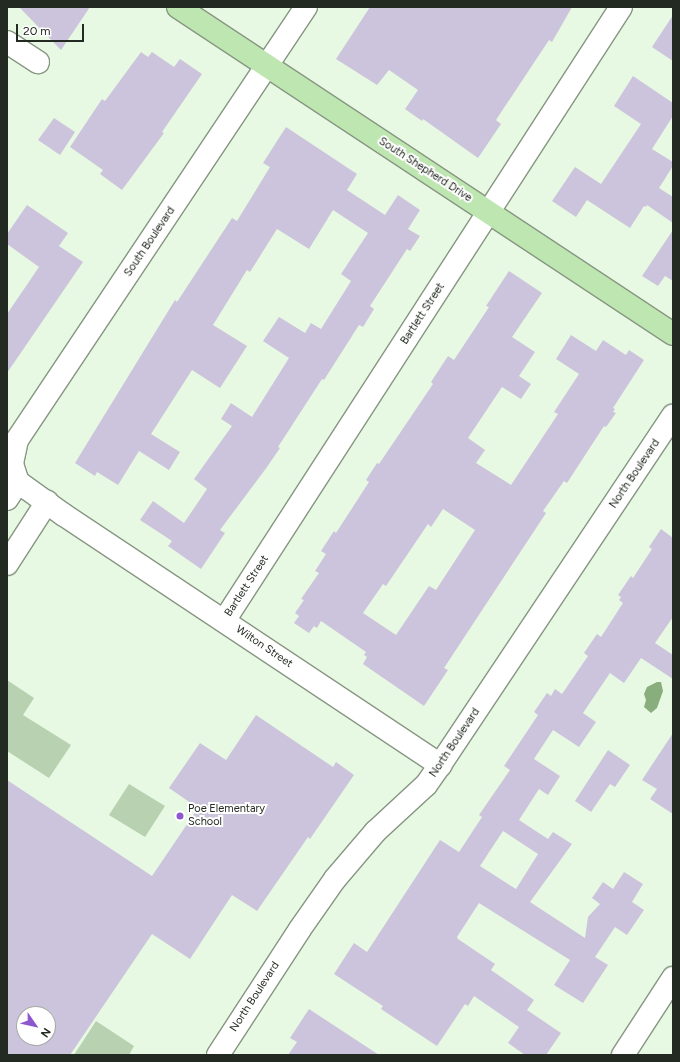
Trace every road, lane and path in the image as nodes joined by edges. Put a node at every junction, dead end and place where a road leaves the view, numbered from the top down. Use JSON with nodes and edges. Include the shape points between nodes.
{"nodes":[{"id":1,"x":178,"y":7,"type":"edge"},
{"id":2,"x":306,"y":7,"type":"edge"},
{"id":3,"x":621,"y":7,"type":"edge"},
{"id":4,"x":7,"y":42,"type":"edge"},
{"id":5,"x":38,"y":62,"type":"dead end"},
{"id":6,"x":267,"y":67,"type":"junction"},
{"id":7,"x":488,"y":212,"type":"junction"},
{"id":8,"x":673,"y":334,"type":"edge"},
{"id":9,"x":673,"y":416,"type":"edge"},
{"id":10,"x":13,"y":490,"type":"edge"},
{"id":11,"x":47,"y":502,"type":"junction"},
{"id":12,"x":7,"y":564,"type":"edge"},
{"id":13,"x":224,"y":621,"type":"junction"},
{"id":14,"x":440,"y":766,"type":"junction"},
{"id":15,"x":673,"y":978,"type":"edge"},
{"id":16,"x":218,"y":1055,"type":"edge"},
{"id":17,"x":623,"y":1055,"type":"edge"}],
"edges":[{"from":1,"to":6,"type":"main road","name":"South Shepherd Drive"},
{"from":2,"to":6,"type":"street","name":"South Boulevard"},
{"from":3,"to":7,"type":"street","name":"Bartlett Street"},
{"from":4,"to":5,"type":"street"},
{"from":6,"to":7,"type":"main road","name":"South Shepherd Drive"},
{"from":6,"to":10,"type":"street","name":"South Boulevard","via":[[17,440],[12,464]]},
{"from":7,"to":8,"type":"main road","name":"South Shepherd Drive"},
{"from":7,"to":13,"type":"street","name":"Bartlett Street"},
{"from":9,"to":14,"type":"street","name":"North Boulevard"},
{"from":10,"to":11,"type":"street","name":"South Boulevard"},
{"from":11,"to":12,"type":"street"},
{"from":11,"to":13,"type":"street","name":"Wilton Street"},
{"from":13,"to":14,"type":"street","name":"Wilton Street"},
{"from":14,"to":16,"type":"street","name":"North Boulevard","via":[[426,785],[375,832],[335,879]]},
{"from":15,"to":17,"type":"street"}]}
